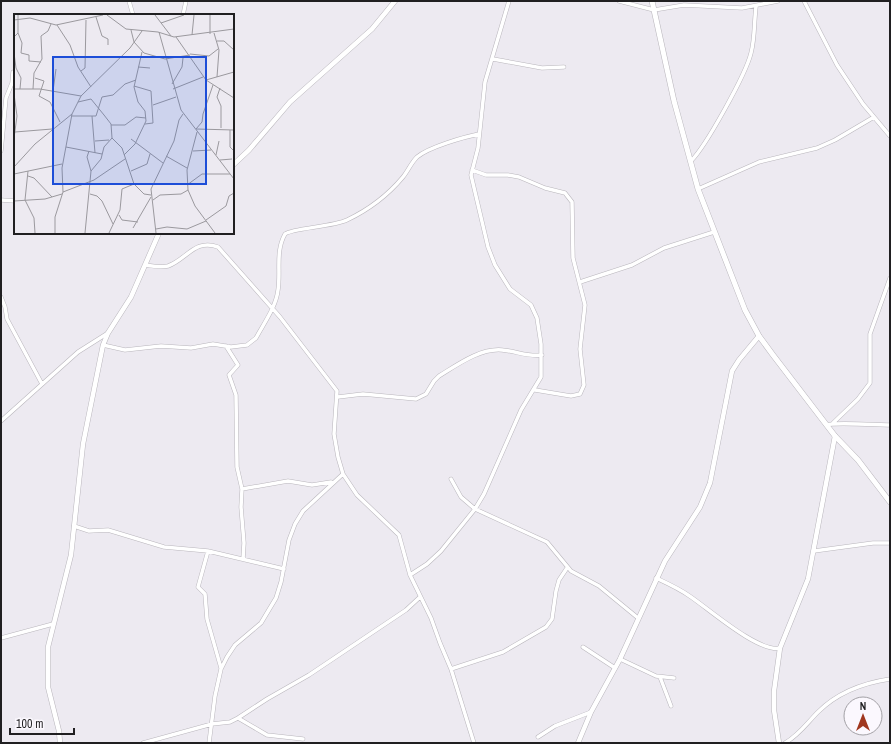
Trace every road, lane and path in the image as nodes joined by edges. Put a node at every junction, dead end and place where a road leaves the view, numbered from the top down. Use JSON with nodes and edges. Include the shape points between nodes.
{"nodes":[{"id":1,"x":129,"y":1,"type":"edge"},
{"id":2,"x":186,"y":1,"type":"edge"},
{"id":3,"x":395,"y":1,"type":"edge"},
{"id":4,"x":509,"y":1,"type":"edge"},
{"id":5,"x":619,"y":1,"type":"edge"},
{"id":6,"x":652,"y":1,"type":"edge"},
{"id":7,"x":778,"y":1,"type":"edge"},
{"id":8,"x":804,"y":1,"type":"edge"},
{"id":9,"x":756,"y":7,"type":"junction"},
{"id":10,"x":654,"y":10,"type":"junction"},
{"id":11,"x":133,"y":14,"type":"edge"},
{"id":12,"x":183,"y":14,"type":"edge"},
{"id":13,"x":492,"y":59,"type":"junction"},
{"id":14,"x":564,"y":67,"type":"dead end"},
{"id":15,"x":13,"y":72,"type":"dead end"},
{"id":16,"x":874,"y":117,"type":"junction"},
{"id":17,"x":479,"y":134,"type":"junction"},
{"id":18,"x":889,"y":134,"type":"edge"},
{"id":19,"x":1,"y":151,"type":"edge"},
{"id":20,"x":691,"y":161,"type":"junction"},
{"id":21,"x":234,"y":164,"type":"edge"},
{"id":22,"x":472,"y":170,"type":"junction"},
{"id":23,"x":698,"y":189,"type":"junction"},
{"id":24,"x":1,"y":200,"type":"edge"},
{"id":25,"x":14,"y":201,"type":"edge"},
{"id":26,"x":714,"y":232,"type":"junction"},
{"id":27,"x":159,"y":234,"type":"edge"},
{"id":28,"x":146,"y":265,"type":"junction"},
{"id":29,"x":890,"y":278,"type":"edge"},
{"id":30,"x":580,"y":282,"type":"junction"},
{"id":31,"x":1,"y":297,"type":"edge"},
{"id":32,"x":272,"y":308,"type":"junction"},
{"id":33,"x":108,"y":333,"type":"junction"},
{"id":34,"x":759,"y":336,"type":"junction"},
{"id":35,"x":104,"y":345,"type":"junction"},
{"id":36,"x":226,"y":346,"type":"junction"},
{"id":37,"x":542,"y":355,"type":"junction"},
{"id":38,"x":42,"y":384,"type":"junction"},
{"id":39,"x":535,"y":390,"type":"junction"},
{"id":40,"x":338,"y":397,"type":"junction"},
{"id":41,"x":1,"y":421,"type":"edge"},
{"id":42,"x":833,"y":423,"type":"junction"},
{"id":43,"x":890,"y":424,"type":"edge"},
{"id":44,"x":827,"y":425,"type":"junction"},
{"id":45,"x":835,"y":436,"type":"junction"},
{"id":46,"x":343,"y":474,"type":"junction"},
{"id":47,"x":451,"y":479,"type":"dead end"},
{"id":48,"x":334,"y":482,"type":"junction"},
{"id":49,"x":242,"y":489,"type":"junction"},
{"id":50,"x":890,"y":502,"type":"edge"},
{"id":51,"x":475,"y":509,"type":"junction"},
{"id":52,"x":74,"y":526,"type":"junction"},
{"id":53,"x":890,"y":543,"type":"edge"},
{"id":54,"x":208,"y":551,"type":"junction"},
{"id":55,"x":814,"y":551,"type":"junction"},
{"id":56,"x":243,"y":559,"type":"junction"},
{"id":57,"x":567,"y":568,"type":"junction"},
{"id":58,"x":284,"y":569,"type":"junction"},
{"id":59,"x":410,"y":575,"type":"junction"},
{"id":60,"x":656,"y":578,"type":"junction"},
{"id":61,"x":420,"y":597,"type":"junction"},
{"id":62,"x":638,"y":618,"type":"junction"},
{"id":63,"x":53,"y":624,"type":"junction"},
{"id":64,"x":1,"y":638,"type":"edge"},
{"id":65,"x":583,"y":647,"type":"dead end"},
{"id":66,"x":780,"y":648,"type":"junction"},
{"id":67,"x":620,"y":659,"type":"junction"},
{"id":68,"x":615,"y":668,"type":"junction"},
{"id":69,"x":221,"y":669,"type":"junction"},
{"id":70,"x":451,"y":669,"type":"junction"},
{"id":71,"x":660,"y":677,"type":"junction"},
{"id":72,"x":674,"y":678,"type":"dead end"},
{"id":73,"x":890,"y":679,"type":"edge"},
{"id":74,"x":671,"y":706,"type":"dead end"},
{"id":75,"x":591,"y":712,"type":"junction"},
{"id":76,"x":238,"y":718,"type":"junction"},
{"id":77,"x":212,"y":724,"type":"junction"},
{"id":78,"x":538,"y":738,"type":"dead end"},
{"id":79,"x":303,"y":739,"type":"dead end"},
{"id":80,"x":474,"y":742,"type":"edge"},
{"id":81,"x":60,"y":743,"type":"edge"},
{"id":82,"x":143,"y":743,"type":"edge"},
{"id":83,"x":209,"y":743,"type":"edge"},
{"id":84,"x":468,"y":743,"type":"edge"},
{"id":85,"x":578,"y":743,"type":"edge"},
{"id":86,"x":780,"y":743,"type":"edge"},
{"id":87,"x":785,"y":743,"type":"edge"}],
"edges":[{"from":1,"to":11,"type":"street"},
{"from":2,"to":12,"type":"street"},
{"from":3,"to":21,"type":"street","via":[[372,29],[290,102]]},
{"from":4,"to":13,"type":"street"},
{"from":5,"to":10,"type":"street"},
{"from":6,"to":10,"type":"main road"},
{"from":7,"to":9,"type":"street"},
{"from":8,"to":16,"type":"street","via":[[837,65]]},
{"from":9,"to":10,"type":"street","via":[[684,5]]},
{"from":9,"to":20,"type":"street","via":[[750,59],[701,149]]},
{"from":10,"to":20,"type":"main road"},
{"from":13,"to":14,"type":"street","via":[[542,68]]},
{"from":13,"to":17,"type":"street"},
{"from":15,"to":19,"type":"street","via":[[6,98]]},
{"from":16,"to":18,"type":"street"},
{"from":16,"to":23,"type":"street","via":[[817,148],[759,162]]},
{"from":17,"to":22,"type":"street"},
{"from":17,"to":32,"type":"street","via":[[458,138],[416,158],[392,189],[360,213],[323,227],[289,232],[281,245],[278,289]]},
{"from":20,"to":23,"type":"main road"},
{"from":22,"to":30,"type":"street","via":[[486,175],[519,177],[568,196],[572,202],[574,258]]},
{"from":22,"to":37,"type":"street","via":[[494,265],[510,289],[531,305],[540,332]]},
{"from":23,"to":26,"type":"main road"},
{"from":24,"to":25,"type":"street"},
{"from":26,"to":30,"type":"street","via":[[664,248],[632,265]]},
{"from":26,"to":34,"type":"main road","via":[[744,310]]},
{"from":27,"to":28,"type":"street"},
{"from":28,"to":32,"type":"street","via":[[168,266],[193,248],[212,244],[218,247]]},
{"from":28,"to":33,"type":"street","via":[[131,297]]},
{"from":29,"to":42,"type":"street","via":[[870,334],[870,383],[858,399]]},
{"from":30,"to":39,"type":"street","via":[[585,305],[580,349],[584,377],[582,391],[571,396]]},
{"from":31,"to":38,"type":"street","via":[[7,319]]},
{"from":32,"to":36,"type":"street","via":[[251,343]]},
{"from":32,"to":40,"type":"street","via":[[298,338],[337,391]]},
{"from":33,"to":35,"type":"street"},
{"from":33,"to":38,"type":"street","via":[[78,352]]},
{"from":34,"to":44,"type":"main road"},
{"from":34,"to":60,"type":"street","via":[[732,372],[706,494],[693,520]]},
{"from":35,"to":36,"type":"street","via":[[125,350],[161,346]]},
{"from":35,"to":52,"type":"street","via":[[82,444]]},
{"from":36,"to":49,"type":"street","via":[[238,365],[229,375],[236,395],[237,467]]},
{"from":37,"to":39,"type":"street","via":[[541,378]]},
{"from":37,"to":40,"type":"street","via":[[528,356],[500,350],[482,353],[439,376],[426,394],[416,399],[363,394]]},
{"from":38,"to":41,"type":"street"},
{"from":39,"to":51,"type":"street","via":[[517,417],[496,468]]},
{"from":40,"to":46,"type":"street","via":[[334,434]]},
{"from":42,"to":43,"type":"street"},
{"from":42,"to":44,"type":"street"},
{"from":44,"to":45,"type":"main road"},
{"from":45,"to":50,"type":"main road","via":[[858,460]]},
{"from":45,"to":55,"type":"street"},
{"from":46,"to":48,"type":"street"},
{"from":46,"to":59,"type":"street","via":[[357,495],[396,531]]},
{"from":47,"to":51,"type":"street","via":[[461,497]]},
{"from":48,"to":49,"type":"street","via":[[312,485],[288,480]]},
{"from":48,"to":58,"type":"street","via":[[303,512],[295,524],[289,540]]},
{"from":49,"to":56,"type":"street","via":[[240,507]]},
{"from":51,"to":57,"type":"street","via":[[547,542],[555,549]]},
{"from":51,"to":59,"type":"street","via":[[441,551],[428,564]]},
{"from":52,"to":54,"type":"street","via":[[89,531],[108,530],[172,549]]},
{"from":52,"to":63,"type":"street","via":[[65,581]]},
{"from":53,"to":55,"type":"street"},
{"from":54,"to":56,"type":"street"},
{"from":54,"to":69,"type":"street","via":[[198,587],[205,594],[207,619]]},
{"from":55,"to":66,"type":"street","via":[[804,592]]},
{"from":56,"to":58,"type":"street"},
{"from":57,"to":62,"type":"street","via":[[599,586]]},
{"from":57,"to":70,"type":"street","via":[[559,580],[552,620],[546,627],[503,652]]},
{"from":58,"to":69,"type":"street","via":[[276,598],[268,613],[261,623],[235,645]]},
{"from":59,"to":61,"type":"street"},
{"from":60,"to":62,"type":"street"},
{"from":60,"to":66,"type":"street","via":[[680,590],[754,641],[766,647]]},
{"from":61,"to":70,"type":"street"},
{"from":61,"to":76,"type":"street","via":[[406,610],[310,675]]},
{"from":62,"to":67,"type":"street"},
{"from":63,"to":64,"type":"street"},
{"from":63,"to":81,"type":"street","via":[[47,660],[48,687]]},
{"from":65,"to":68,"type":"street"},
{"from":66,"to":86,"type":"street","via":[[774,710]]},
{"from":67,"to":68,"type":"street"},
{"from":67,"to":71,"type":"street","via":[[646,673]]},
{"from":68,"to":75,"type":"street"},
{"from":69,"to":77,"type":"street"},
{"from":70,"to":80,"type":"street"},
{"from":71,"to":72,"type":"street"},
{"from":71,"to":74,"type":"street"},
{"from":73,"to":87,"type":"street","via":[[844,692]]},
{"from":75,"to":78,"type":"street","via":[[554,726]]},
{"from":75,"to":85,"type":"street"},
{"from":76,"to":77,"type":"street"},
{"from":76,"to":79,"type":"street","via":[[267,735]]},
{"from":77,"to":82,"type":"street"},
{"from":77,"to":83,"type":"street"},
{"from":80,"to":84,"type":"street"}]}
